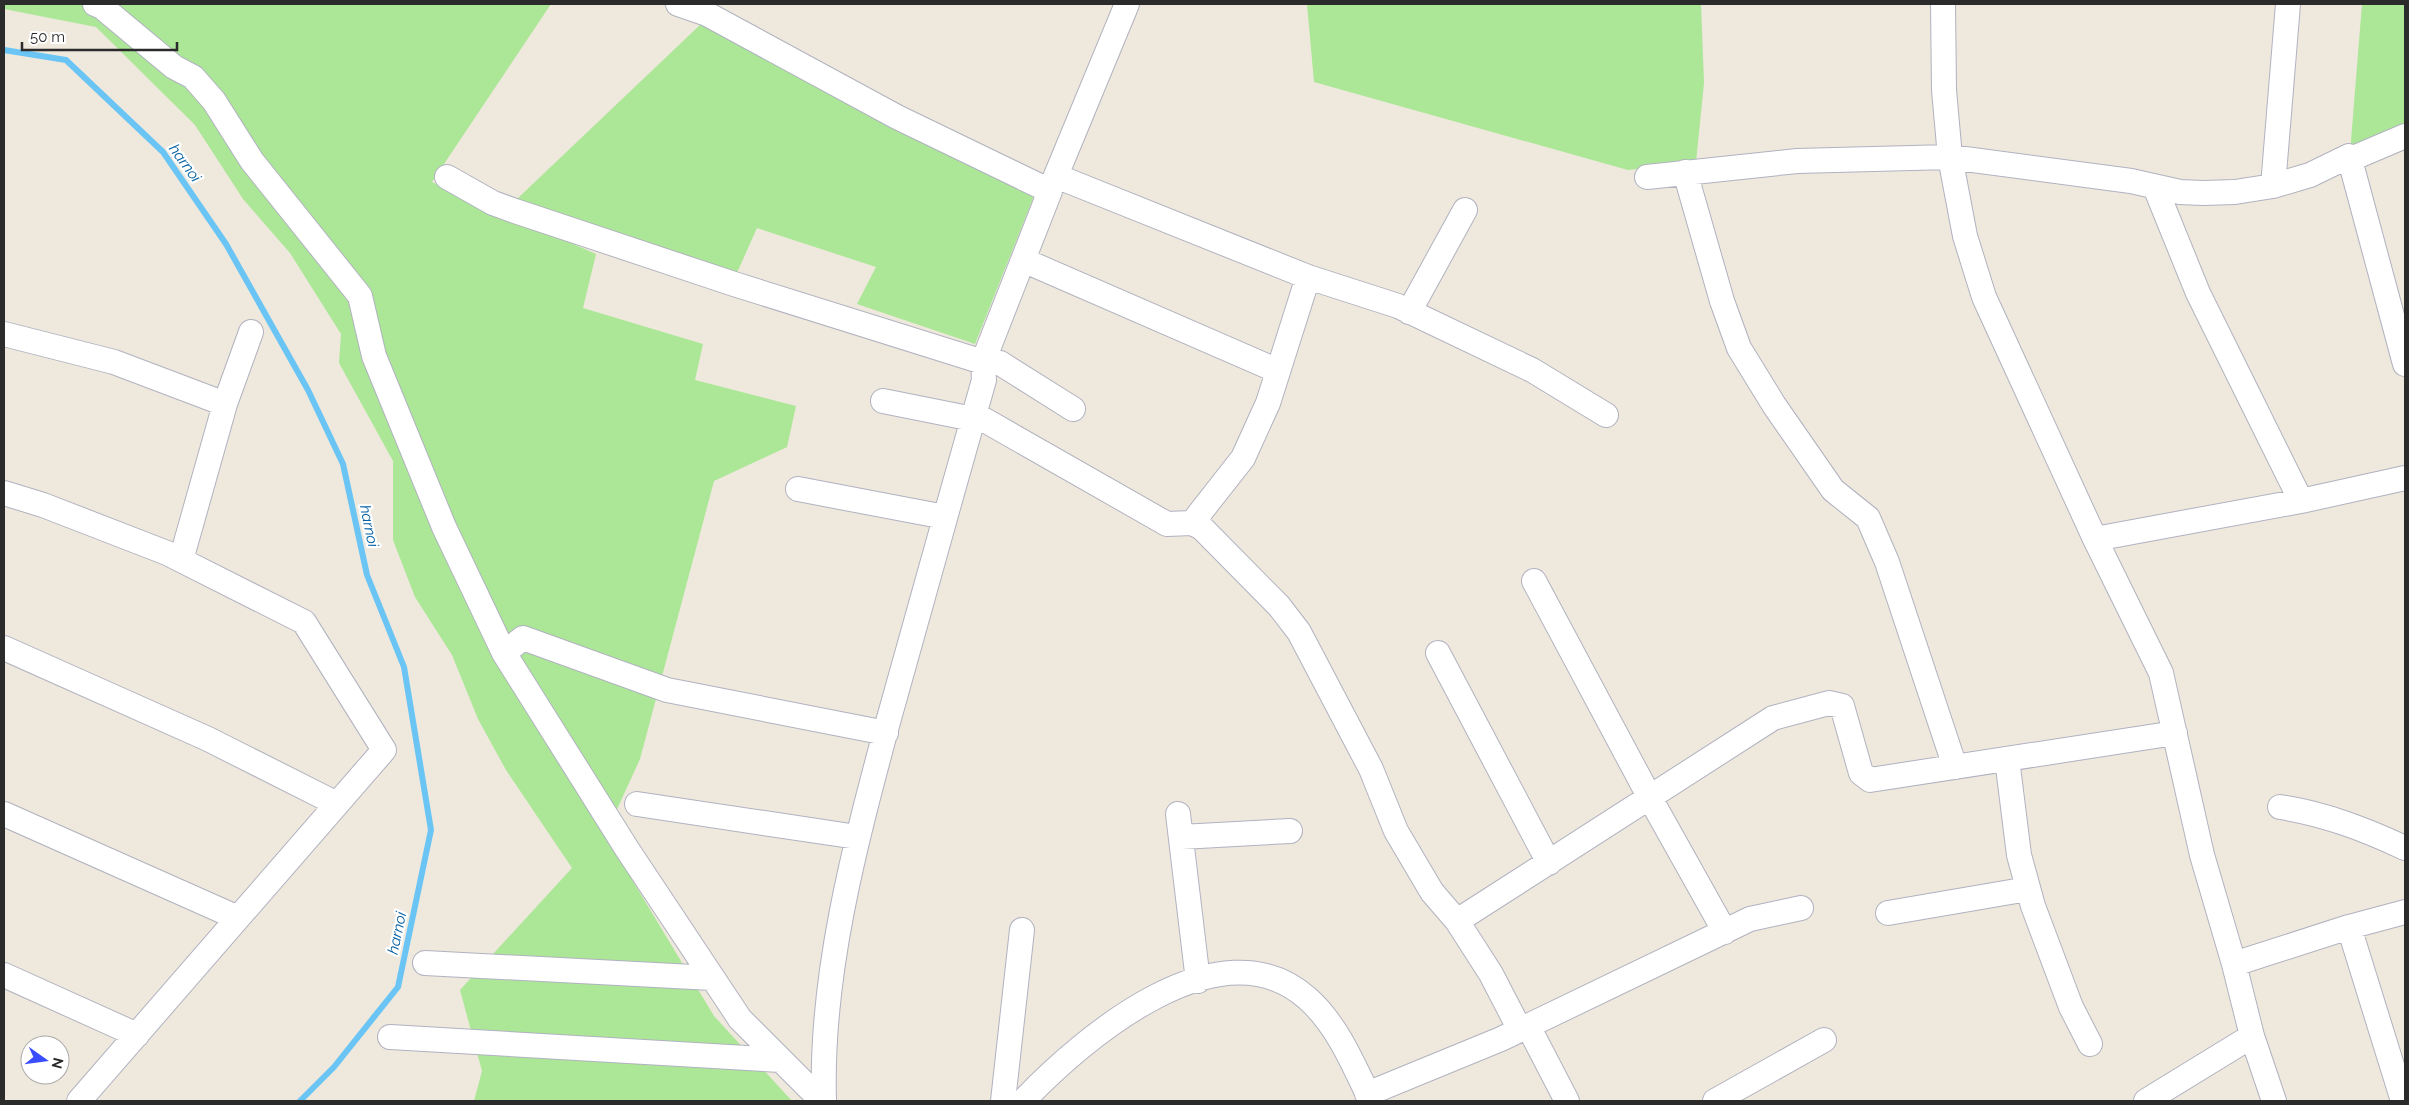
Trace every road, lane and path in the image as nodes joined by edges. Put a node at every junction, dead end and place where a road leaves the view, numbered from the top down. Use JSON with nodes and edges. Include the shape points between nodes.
{"nodes":[{"id":1,"x":94,"y":4,"type":"edge"},
{"id":2,"x":678,"y":4,"type":"edge"},
{"id":3,"x":1128,"y":4,"type":"edge"},
{"id":4,"x":1943,"y":4,"type":"edge"},
{"id":5,"x":2288,"y":4,"type":"edge"},
{"id":6,"x":2405,"y":136,"type":"edge"},
{"id":7,"x":2349,"y":156,"type":"junction"},
{"id":8,"x":1950,"y":157,"type":"junction"},
{"id":9,"x":1685,"y":172,"type":"junction"},
{"id":10,"x":1647,"y":176,"type":"dead end"},
{"id":11,"x":447,"y":177,"type":"dead end"},
{"id":12,"x":1053,"y":184,"type":"junction"},
{"id":13,"x":2273,"y":186,"type":"junction"},
{"id":14,"x":2155,"y":187,"type":"junction"},
{"id":15,"x":1465,"y":210,"type":"dead end"},
{"id":16,"x":1023,"y":260,"type":"junction"},
{"id":17,"x":1308,"y":277,"type":"junction"},
{"id":18,"x":2396,"y":287,"type":"edge"},
{"id":19,"x":1409,"y":312,"type":"junction"},
{"id":20,"x":252,"y":332,"type":"dead end"},
{"id":21,"x":4,"y":334,"type":"edge"},
{"id":22,"x":983,"y":362,"type":"junction"},
{"id":23,"x":2405,"y":364,"type":"edge"},
{"id":24,"x":1278,"y":371,"type":"junction"},
{"id":25,"x":883,"y":401,"type":"dead end"},
{"id":26,"x":226,"y":404,"type":"junction"},
{"id":27,"x":1073,"y":409,"type":"dead end"},
{"id":28,"x":1606,"y":415,"type":"dead end"},
{"id":29,"x":974,"y":416,"type":"junction"},
{"id":30,"x":2405,"y":478,"type":"edge"},
{"id":31,"x":798,"y":489,"type":"dead end"},
{"id":32,"x":4,"y":493,"type":"edge"},
{"id":33,"x":2301,"y":501,"type":"junction"},
{"id":34,"x":945,"y":518,"type":"junction"},
{"id":35,"x":1192,"y":523,"type":"junction"},
{"id":36,"x":2095,"y":539,"type":"junction"},
{"id":37,"x":181,"y":560,"type":"junction"},
{"id":38,"x":1534,"y":581,"type":"dead end"},
{"id":39,"x":4,"y":648,"type":"edge"},
{"id":40,"x":504,"y":653,"type":"junction"},
{"id":41,"x":1438,"y":653,"type":"dead end"},
{"id":42,"x":886,"y":733,"type":"junction"},
{"id":43,"x":2175,"y":733,"type":"junction"},
{"id":44,"x":2007,"y":759,"type":"junction"},
{"id":45,"x":1955,"y":767,"type":"junction"},
{"id":46,"x":1650,"y":798,"type":"junction"},
{"id":47,"x":337,"y":804,"type":"junction"},
{"id":48,"x":637,"y":804,"type":"dead end"},
{"id":49,"x":2280,"y":807,"type":"dead end"},
{"id":50,"x":4,"y":814,"type":"edge"},
{"id":51,"x":1178,"y":814,"type":"dead end"},
{"id":52,"x":1290,"y":831,"type":"dead end"},
{"id":53,"x":858,"y":837,"type":"junction"},
{"id":54,"x":1181,"y":837,"type":"junction"},
{"id":55,"x":2405,"y":848,"type":"edge"},
{"id":56,"x":1549,"y":863,"type":"junction"},
{"id":57,"x":2028,"y":889,"type":"junction"},
{"id":58,"x":1801,"y":908,"type":"dead end"},
{"id":59,"x":2405,"y":912,"type":"edge"},
{"id":60,"x":1888,"y":913,"type":"dead end"},
{"id":61,"x":238,"y":918,"type":"junction"},
{"id":62,"x":1457,"y":921,"type":"junction"},
{"id":63,"x":2349,"y":927,"type":"junction"},
{"id":64,"x":1022,"y":930,"type":"dead end"},
{"id":65,"x":1725,"y":932,"type":"junction"},
{"id":66,"x":425,"y":963,"type":"dead end"},
{"id":67,"x":2234,"y":964,"type":"junction"},
{"id":68,"x":4,"y":974,"type":"edge"},
{"id":69,"x":712,"y":978,"type":"junction"},
{"id":70,"x":1198,"y":981,"type":"junction"},
{"id":71,"x":1524,"y":1028,"type":"junction"},
{"id":72,"x":137,"y":1035,"type":"junction"},
{"id":73,"x":2252,"y":1036,"type":"junction"},
{"id":74,"x":390,"y":1037,"type":"dead end"},
{"id":75,"x":1824,"y":1040,"type":"dead end"},
{"id":76,"x":2090,"y":1044,"type":"dead end"},
{"id":77,"x":781,"y":1060,"type":"junction"},
{"id":78,"x":1369,"y":1098,"type":"edge"},
{"id":79,"x":80,"y":1101,"type":"edge"},
{"id":80,"x":823,"y":1101,"type":"edge"},
{"id":81,"x":1004,"y":1101,"type":"edge"},
{"id":82,"x":1023,"y":1101,"type":"edge"},
{"id":83,"x":1567,"y":1101,"type":"edge"},
{"id":84,"x":1715,"y":1101,"type":"edge"},
{"id":85,"x":2146,"y":1101,"type":"edge"},
{"id":86,"x":2274,"y":1101,"type":"edge"},
{"id":87,"x":2403,"y":1101,"type":"edge"}],
"edges":[{"from":1,"to":40,"type":"street","via":[[102,7],[174,67],[193,77],[214,101],[252,160],[360,296],[374,356],[444,527]]},
{"from":2,"to":12,"type":"street","via":[[707,14],[897,118]]},
{"from":3,"to":12,"type":"street"},
{"from":4,"to":8,"type":"street","via":[[1944,90]]},
{"from":5,"to":13,"type":"street"},
{"from":6,"to":7,"type":"street","via":[[2351,159]]},
{"from":7,"to":13,"type":"street","via":[[2310,175]]},
{"from":7,"to":18,"type":"street"},
{"from":8,"to":9,"type":"street","via":[[1797,160]]},
{"from":8,"to":14,"type":"street"},
{"from":8,"to":36,"type":"street","via":[[1965,236],[1984,298]]},
{"from":9,"to":10,"type":"street"},
{"from":9,"to":45,"type":"street","via":[[1739,348],[1833,490],[1868,518]]},
{"from":11,"to":22,"type":"street","via":[[493,204]]},
{"from":12,"to":16,"type":"street"},
{"from":12,"to":17,"type":"street"},
{"from":13,"to":14,"type":"street","via":[[2203,193]]},
{"from":14,"to":33,"type":"street","via":[[2198,294]]},
{"from":15,"to":19,"type":"street"},
{"from":16,"to":22,"type":"street"},
{"from":16,"to":24,"type":"street"},
{"from":17,"to":19,"type":"street"},
{"from":17,"to":24,"type":"street"},
{"from":18,"to":23,"type":"street"},
{"from":19,"to":28,"type":"street","via":[[1532,370]]},
{"from":20,"to":26,"type":"street"},
{"from":21,"to":26,"type":"street","via":[[114,362]]},
{"from":22,"to":27,"type":"street","via":[[1000,363]]},
{"from":22,"to":29,"type":"street","via":[[984,380]]},
{"from":24,"to":35,"type":"street","via":[[1268,403],[1243,458]]},
{"from":25,"to":29,"type":"street"},
{"from":26,"to":37,"type":"street"},
{"from":29,"to":34,"type":"street"},
{"from":29,"to":35,"type":"street","via":[[1167,524]]},
{"from":30,"to":33,"type":"street"},
{"from":31,"to":34,"type":"street"},
{"from":32,"to":37,"type":"street","via":[[43,504]]},
{"from":33,"to":36,"type":"street"},
{"from":34,"to":42,"type":"street"},
{"from":35,"to":62,"type":"street","via":[[1202,528],[1279,606],[1299,632],[1371,768],[1396,831],[1432,892]]},
{"from":36,"to":43,"type":"street","via":[[2161,673]]},
{"from":37,"to":47,"type":"street","via":[[304,622],[384,750]]},
{"from":38,"to":46,"type":"street"},
{"from":39,"to":47,"type":"street","via":[[208,739]]},
{"from":40,"to":42,"type":"street","via":[[523,638],[667,690]]},
{"from":40,"to":69,"type":"street"},
{"from":41,"to":56,"type":"street"},
{"from":42,"to":53,"type":"street"},
{"from":43,"to":44,"type":"street"},
{"from":43,"to":67,"type":"street","via":[[2202,855]]},
{"from":44,"to":45,"type":"street"},
{"from":44,"to":57,"type":"street","via":[[2019,855]]},
{"from":45,"to":46,"type":"street","via":[[1870,780],[1861,773],[1842,706],[1829,702],[1773,718]]},
{"from":46,"to":56,"type":"street"},
{"from":46,"to":65,"type":"street"},
{"from":47,"to":61,"type":"street"},
{"from":48,"to":53,"type":"street"},
{"from":49,"to":55,"type":"street","via":[[2324,815]]},
{"from":50,"to":61,"type":"street"},
{"from":51,"to":54,"type":"street"},
{"from":52,"to":54,"type":"street"},
{"from":53,"to":80,"type":"street","via":[[828,996]]},
{"from":54,"to":70,"type":"street"},
{"from":56,"to":62,"type":"street"},
{"from":57,"to":60,"type":"street"},
{"from":57,"to":76,"type":"street","via":[[2070,1007]]},
{"from":58,"to":65,"type":"street","via":[[1750,919]]},
{"from":59,"to":63,"type":"street"},
{"from":61,"to":72,"type":"street"},
{"from":62,"to":71,"type":"street"},
{"from":63,"to":67,"type":"street"},
{"from":63,"to":87,"type":"street"},
{"from":64,"to":81,"type":"street"},
{"from":65,"to":71,"type":"street"},
{"from":66,"to":69,"type":"street"},
{"from":67,"to":73,"type":"street"},
{"from":68,"to":72,"type":"street"},
{"from":69,"to":77,"type":"street","via":[[740,1019]]},
{"from":70,"to":78,"type":"street","via":[[1224,974],[1254,973],[1286,984],[1300,993],[1326,1019]]},
{"from":70,"to":82,"type":"street","via":[[1169,989],[1140,1003],[1074,1053]]},
{"from":71,"to":78,"type":"street"},
{"from":71,"to":83,"type":"street"},
{"from":72,"to":79,"type":"street"},
{"from":73,"to":85,"type":"street"},
{"from":73,"to":86,"type":"street"},
{"from":74,"to":77,"type":"street"},
{"from":75,"to":84,"type":"street"},
{"from":77,"to":80,"type":"street"}]}
